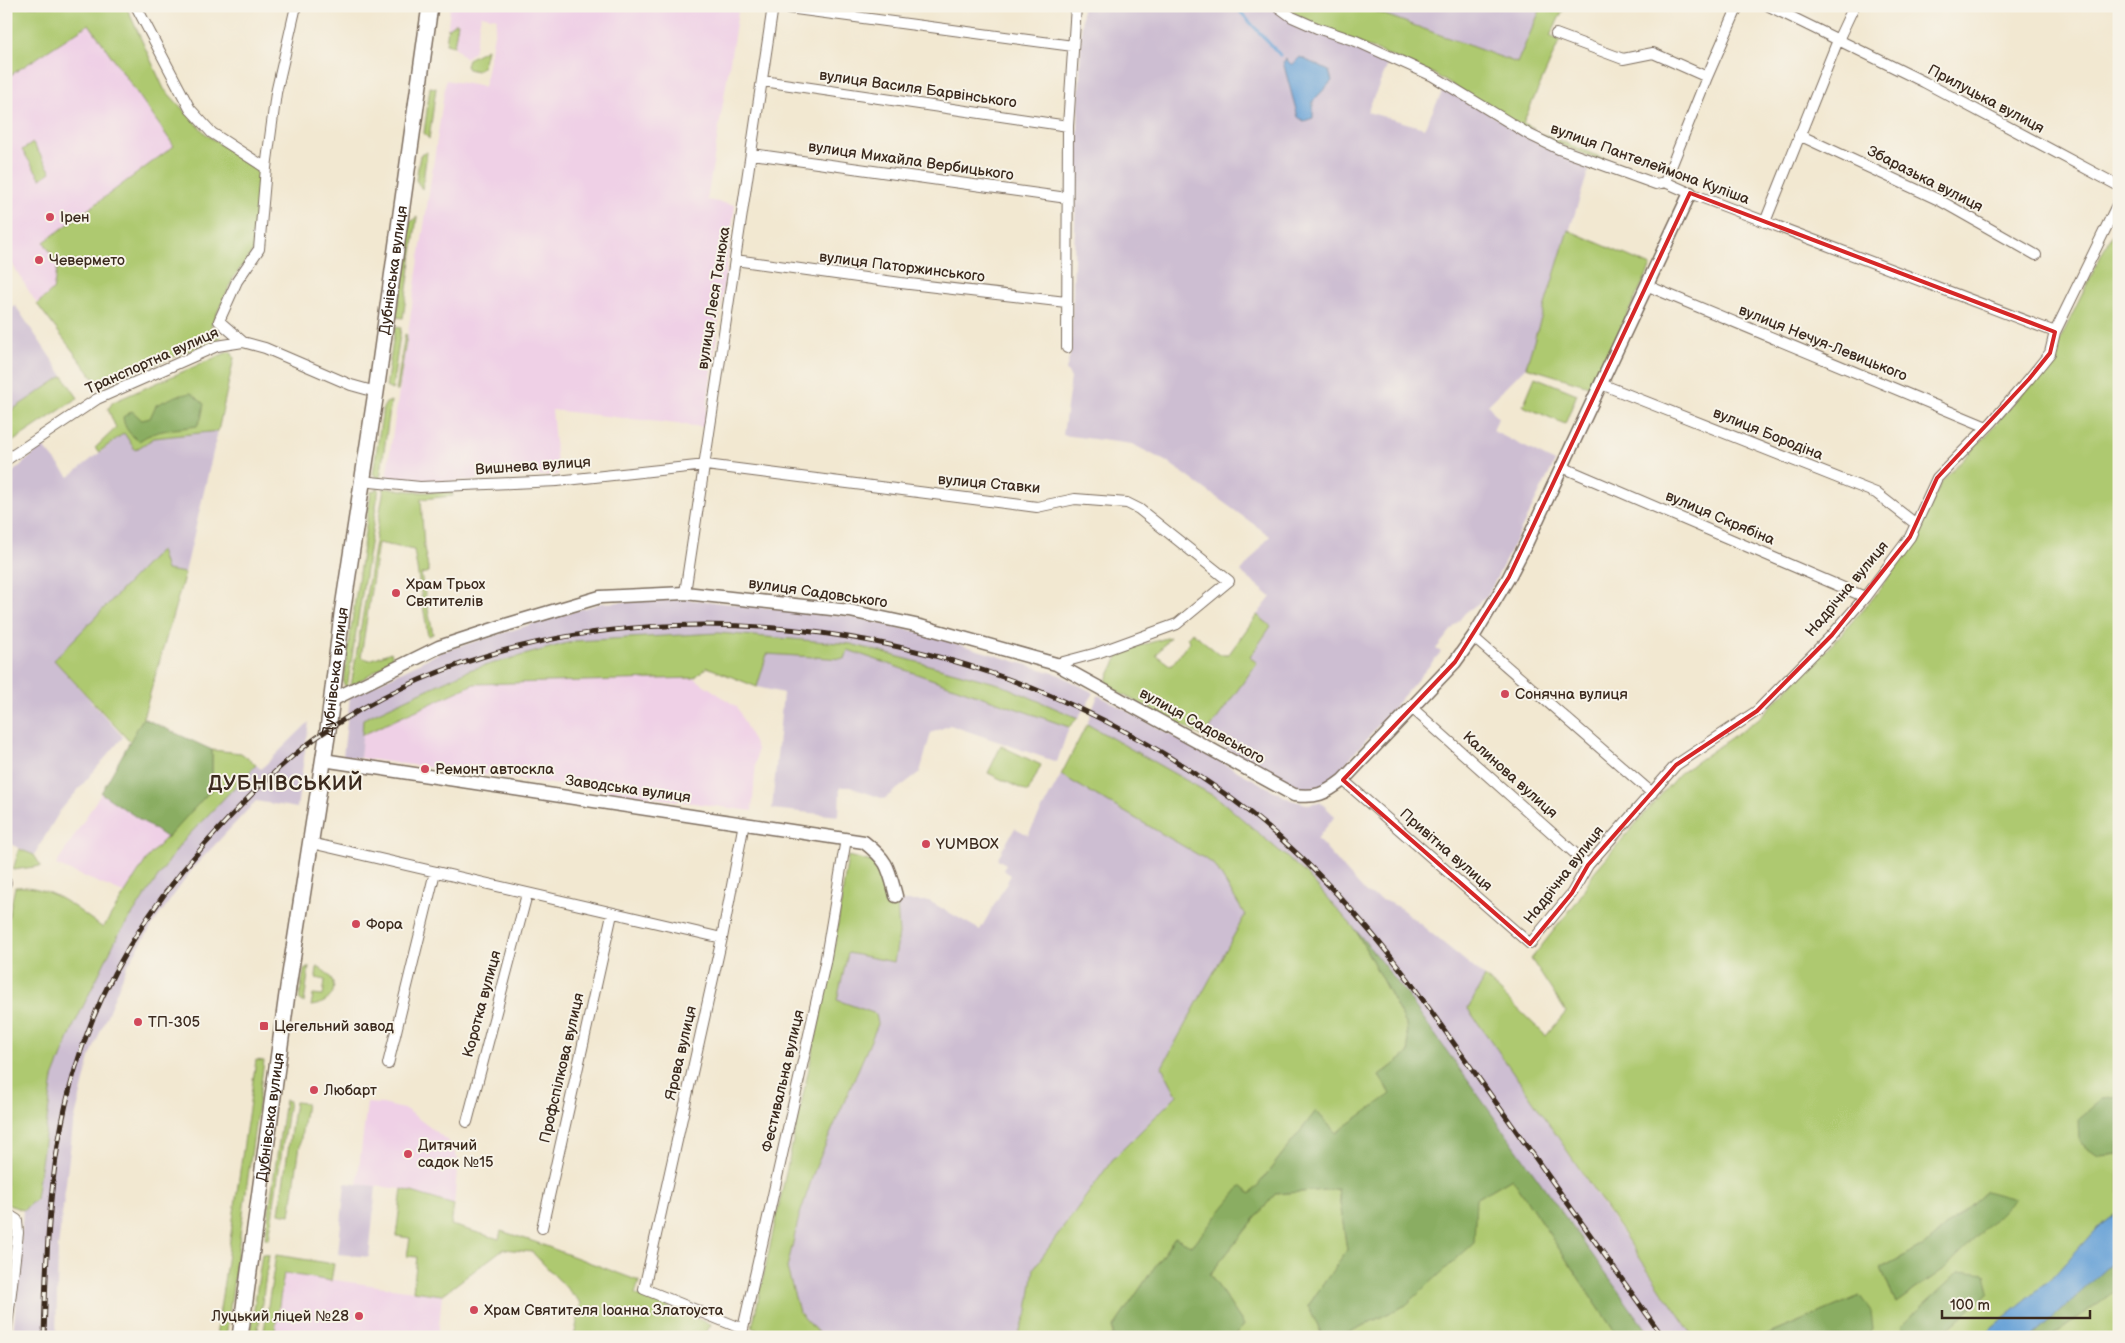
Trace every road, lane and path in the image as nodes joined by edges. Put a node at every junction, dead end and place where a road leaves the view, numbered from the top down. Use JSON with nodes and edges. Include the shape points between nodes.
{"nodes":[{"id":1,"x":136,"y":6,"type":"edge"},
{"id":2,"x":296,"y":6,"type":"edge"},
{"id":3,"x":430,"y":6,"type":"edge"},
{"id":4,"x":773,"y":6,"type":"edge"},
{"id":5,"x":1076,"y":6,"type":"edge"},
{"id":6,"x":1277,"y":6,"type":"edge"},
{"id":7,"x":1738,"y":6,"type":"edge"},
{"id":8,"x":1769,"y":6,"type":"edge"},
{"id":9,"x":1854,"y":6,"type":"edge"},
{"id":10,"x":1556,"y":34,"type":"dead end"},
{"id":11,"x":1838,"y":40,"type":"junction"},
{"id":12,"x":1073,"y":46,"type":"junction"},
{"id":13,"x":1707,"y":77,"type":"junction"},
{"id":14,"x":763,"y":81,"type":"junction"},
{"id":15,"x":1068,"y":126,"type":"junction"},
{"id":16,"x":1799,"y":135,"type":"junction"},
{"id":17,"x":752,"y":154,"type":"junction"},
{"id":18,"x":266,"y":168,"type":"junction"},
{"id":19,"x":1665,"y":182,"type":"junction"},
{"id":20,"x":2119,"y":186,"type":"edge"},
{"id":21,"x":1690,"y":193,"type":"junction"},
{"id":22,"x":1067,"y":198,"type":"junction"},
{"id":23,"x":2119,"y":201,"type":"edge"},
{"id":24,"x":1765,"y":222,"type":"junction"},
{"id":25,"x":2036,"y":255,"type":"dead end"},
{"id":26,"x":735,"y":260,"type":"junction"},
{"id":27,"x":1648,"y":286,"type":"junction"},
{"id":28,"x":1066,"y":302,"type":"junction"},
{"id":29,"x":2055,"y":332,"type":"junction"},
{"id":30,"x":243,"y":342,"type":"junction"},
{"id":31,"x":1067,"y":348,"type":"dead end"},
{"id":32,"x":1601,"y":384,"type":"junction"},
{"id":33,"x":376,"y":392,"type":"junction"},
{"id":34,"x":1988,"y":427,"type":"junction"},
{"id":35,"x":6,"y":460,"type":"edge"},
{"id":36,"x":706,"y":465,"type":"junction"},
{"id":37,"x":1562,"y":467,"type":"junction"},
{"id":38,"x":361,"y":482,"type":"junction"},
{"id":39,"x":1916,"y":524,"type":"junction"},
{"id":40,"x":685,"y":593,"type":"junction"},
{"id":41,"x":1865,"y":597,"type":"junction"},
{"id":42,"x":1473,"y":637,"type":"junction"},
{"id":43,"x":1056,"y":664,"type":"junction"},
{"id":44,"x":332,"y":700,"type":"junction"},
{"id":45,"x":1412,"y":708,"type":"junction"},
{"id":46,"x":323,"y":760,"type":"junction"},
{"id":47,"x":1343,"y":780,"type":"junction"},
{"id":48,"x":1652,"y":793,"type":"junction"},
{"id":49,"x":744,"y":823,"type":"junction"},
{"id":50,"x":846,"y":839,"type":"junction"},
{"id":51,"x":311,"y":843,"type":"junction"},
{"id":52,"x":1588,"y":865,"type":"junction"},
{"id":53,"x":435,"y":872,"type":"junction"},
{"id":54,"x":527,"y":894,"type":"junction"},
{"id":55,"x":896,"y":896,"type":"dead end"},
{"id":56,"x":612,"y":914,"type":"junction"},
{"id":57,"x":722,"y":938,"type":"junction"},
{"id":58,"x":1530,"y":944,"type":"joint"},
{"id":59,"x":388,"y":1064,"type":"dead end"},
{"id":60,"x":467,"y":1122,"type":"dead end"},
{"id":61,"x":6,"y":1213,"type":"edge"},
{"id":62,"x":542,"y":1228,"type":"dead end"},
{"id":63,"x":644,"y":1289,"type":"joint"},
{"id":64,"x":6,"y":1335,"type":"edge"},
{"id":65,"x":240,"y":1337,"type":"edge"}],
"edges":[{"from":1,"to":18,"type":"street","via":[[190,109],[212,133]]},
{"from":2,"to":18,"type":"street","via":[[276,93]]},
{"from":3,"to":33,"type":"main road","name":"Дубнівська вулиця"},
{"from":4,"to":12,"type":"street"},
{"from":4,"to":14,"type":"street","name":"вулиця Леся Танюка"},
{"from":5,"to":12,"type":"street"},
{"from":6,"to":19,"type":"street","name":"вулиця Пантелеймона Куліша","via":[[1292,17],[1356,41],[1433,76],[1530,136],[1656,184]]},
{"from":7,"to":13,"type":"street"},
{"from":8,"to":11,"type":"street","name":"Прилуцька вулиця"},
{"from":9,"to":11,"type":"street"},
{"from":10,"to":13,"type":"street","via":[[1623,59],[1653,53]]},
{"from":11,"to":16,"type":"street"},
{"from":11,"to":20,"type":"street","name":"Прилуцька вулиця"},
{"from":12,"to":15,"type":"street"},
{"from":13,"to":19,"type":"street"},
{"from":14,"to":15,"type":"street","name":"вулиця Василя Барвінського"},
{"from":14,"to":17,"type":"street","name":"вулиця Леся Танюка"},
{"from":15,"to":22,"type":"street"},
{"from":16,"to":24,"type":"street"},
{"from":16,"to":25,"type":"street","name":"Збаразька вулиця","via":[[1939,200]]},
{"from":17,"to":22,"type":"street","name":"вулиця Михайла Вербицького"},
{"from":17,"to":26,"type":"street","name":"вулиця Леся Танюка"},
{"from":18,"to":30,"type":"street","via":[[259,249],[237,281],[219,321]]},
{"from":19,"to":21,"type":"street","name":"вулиця Пантелеймона Куліша"},
{"from":21,"to":24,"type":"street","name":"вулиця Пантелеймона Куліша"},
{"from":21,"to":27,"type":"street"},
{"from":22,"to":28,"type":"street"},
{"from":23,"to":29,"type":"street","name":"Надрічна вулиця"},
{"from":24,"to":29,"type":"street","name":"вулиця Пантелеймона Куліша"},
{"from":26,"to":28,"type":"street","name":"вулиця Паторжинського"},
{"from":26,"to":36,"type":"street","name":"вулиця Леся Танюка"},
{"from":27,"to":32,"type":"street"},
{"from":27,"to":34,"type":"street","name":"вулиця Нечуя-Левицького"},
{"from":28,"to":31,"type":"street"},
{"from":29,"to":34,"type":"street","name":"Надрічна вулиця","via":[[2050,353]]},
{"from":30,"to":33,"type":"street","name":"Транспортна вулиця"},
{"from":30,"to":35,"type":"street","name":"Транспортна вулиця","via":[[217,346],[97,399]]},
{"from":32,"to":37,"type":"street"},
{"from":32,"to":39,"type":"street","name":"вулиця Бородіна","via":[[1876,493]]},
{"from":33,"to":38,"type":"main road","name":"Дубнівська вулиця"},
{"from":34,"to":39,"type":"street","name":"Надрічна вулиця","via":[[1937,478]]},
{"from":36,"to":38,"type":"street","name":"Вишнева вулиця","via":[[547,482],[420,488]]},
{"from":36,"to":40,"type":"street","name":"вулиця Леся Танюка"},
{"from":36,"to":43,"type":"street","name":"вулиця Ставки","via":[[1037,507],[1075,498],[1126,503],[1139,509],[1229,581],[1177,624],[1097,654]]},
{"from":37,"to":41,"type":"street","name":"вулиця Скрябіна"},
{"from":37,"to":42,"type":"street","via":[[1522,552]]},
{"from":38,"to":44,"type":"main road","name":"Дубнівська вулиця"},
{"from":39,"to":41,"type":"street","name":"Надрічна вулиця","via":[[1910,537]]},
{"from":40,"to":43,"type":"street","name":"вулиця Садовського","via":[[850,611],[920,626]]},
{"from":40,"to":44,"type":"street","name":"вулиця Садовського","via":[[600,597],[510,624],[439,648]]},
{"from":41,"to":48,"type":"street","name":"Надрічна вулиця","via":[[1757,712],[1676,765]]},
{"from":42,"to":45,"type":"street","via":[[1455,662]]},
{"from":42,"to":48,"type":"street"},
{"from":43,"to":47,"type":"street","name":"вулиця Садовського","via":[[1294,795],[1310,797],[1329,791]]},
{"from":44,"to":46,"type":"main road","name":"Дубнівська вулиця"},
{"from":45,"to":47,"type":"street"},
{"from":45,"to":52,"type":"street","name":"Калинова вулиця"},
{"from":46,"to":49,"type":"street","name":"Заводська вулиця"},
{"from":46,"to":51,"type":"main road","name":"Дубнівська вулиця"},
{"from":47,"to":58,"type":"street","name":"Привітна вулиця"},
{"from":48,"to":52,"type":"street","name":"Надрічна вулиця"},
{"from":49,"to":50,"type":"street","name":"Заводська вулиця"},
{"from":49,"to":57,"type":"street","name":"Ярова вулиця"},
{"from":50,"to":55,"type":"street","name":"Заводська вулиця","via":[[864,842],[882,856]]},
{"from":50,"to":63,"type":"street","name":"Фестивальна вулиця","via":[[825,963],[743,1329]]},
{"from":51,"to":53,"type":"street"},
{"from":51,"to":65,"type":"main road","name":"Дубнівська вулиця"},
{"from":52,"to":58,"type":"street","name":"Надрічна вулиця","via":[[1572,893]]},
{"from":53,"to":54,"type":"street"},
{"from":53,"to":59,"type":"street"},
{"from":54,"to":56,"type":"street"},
{"from":54,"to":60,"type":"street","name":"Коротка вулиця"},
{"from":56,"to":57,"type":"street"},
{"from":56,"to":62,"type":"street","name":"Профспілкова вулиця"},
{"from":57,"to":63,"type":"street","name":"Ярова вулиця"},
{"from":61,"to":64,"type":"street","via":[[17,1220],[18,1233]]}]}
